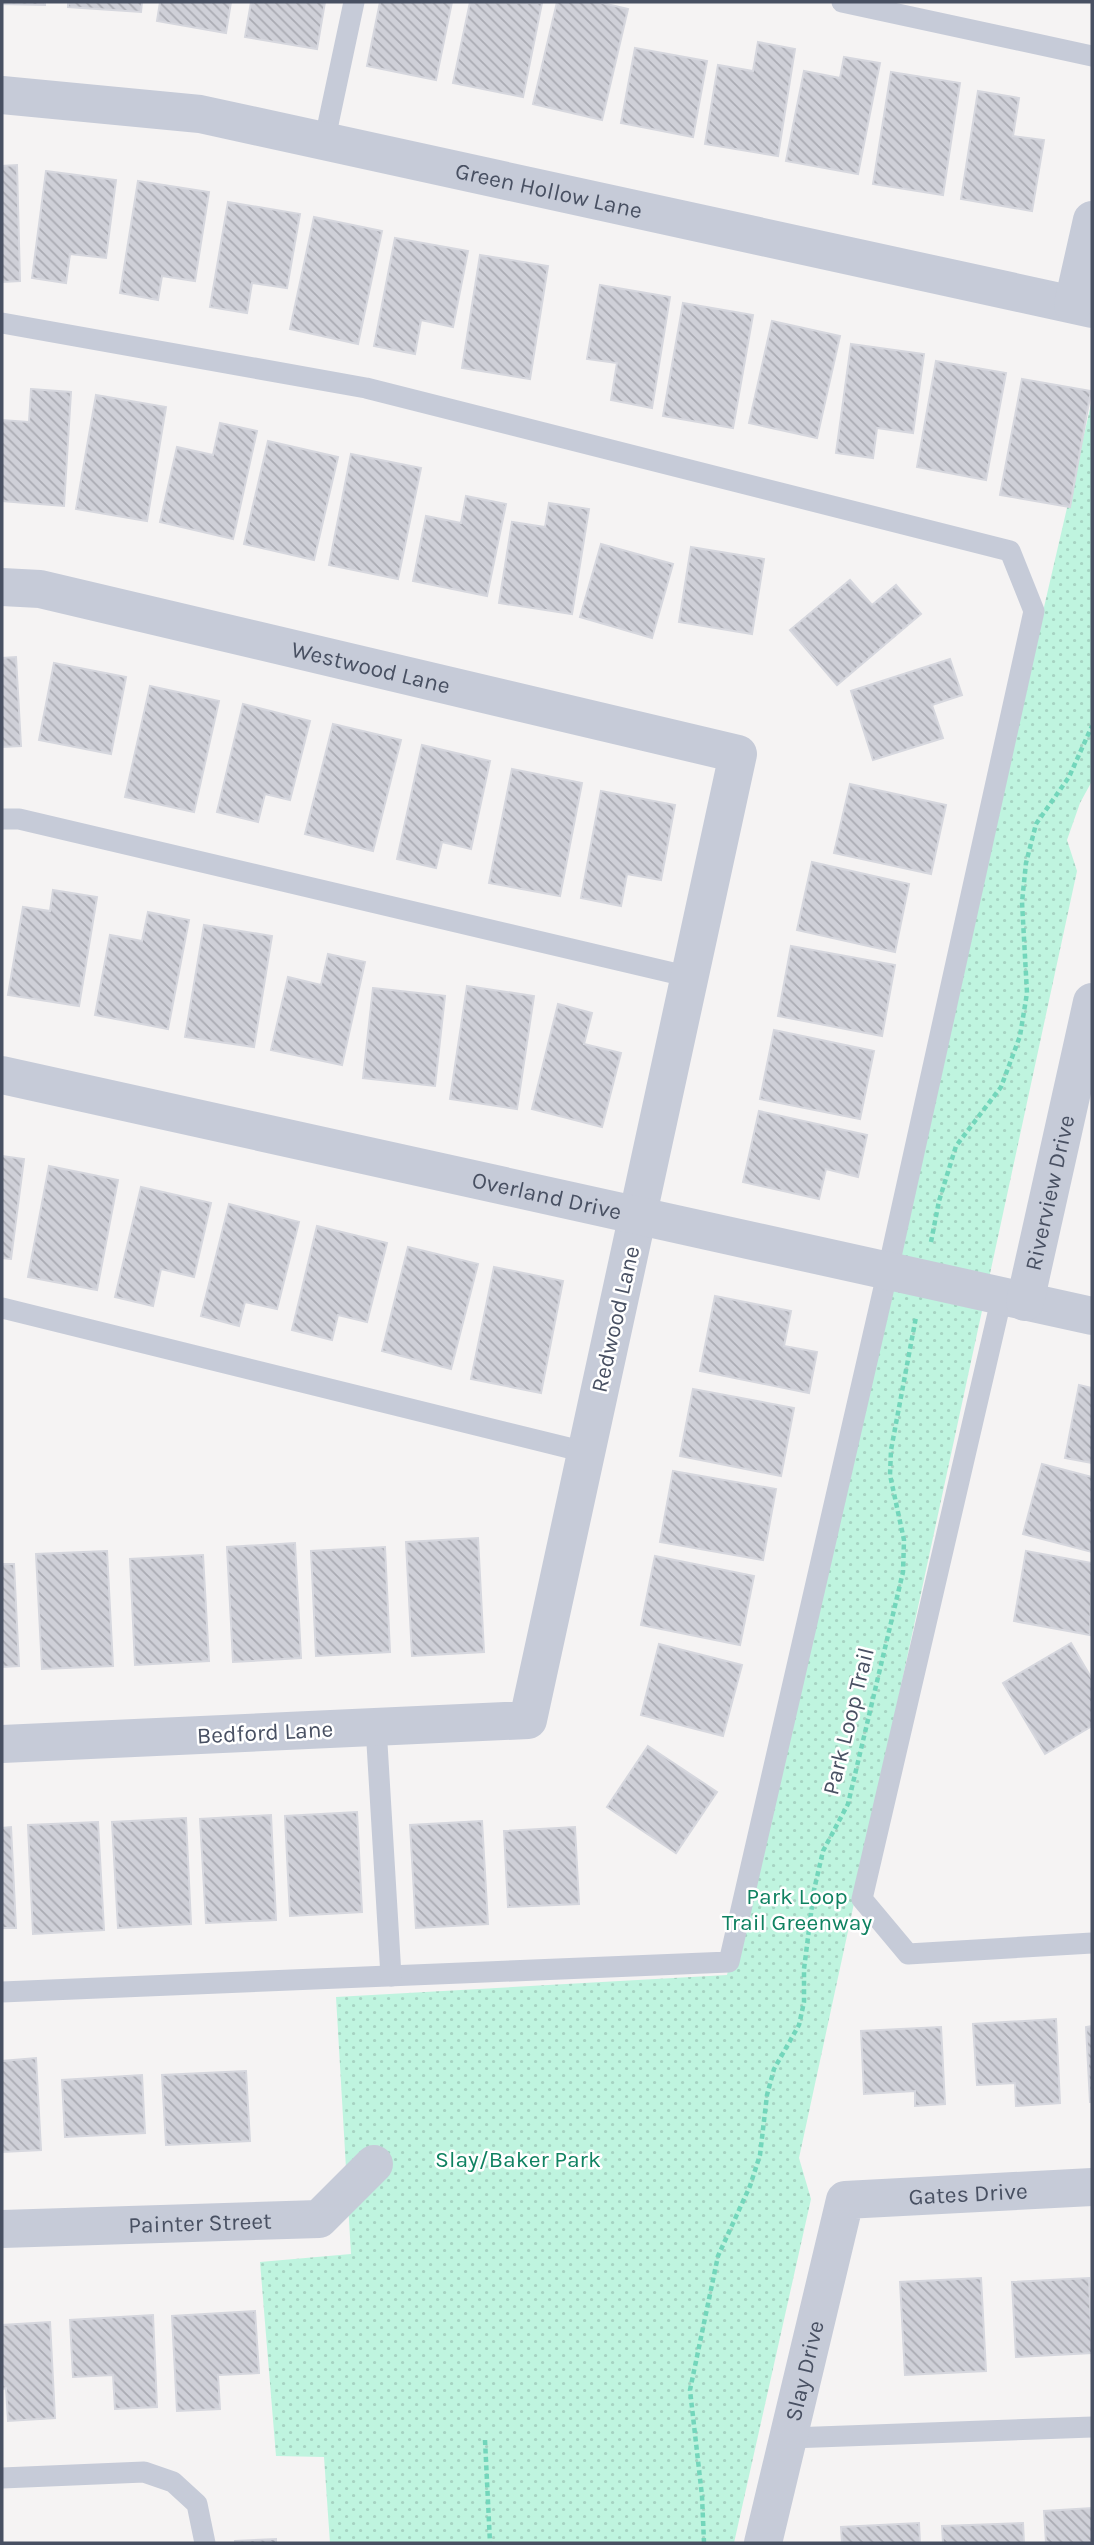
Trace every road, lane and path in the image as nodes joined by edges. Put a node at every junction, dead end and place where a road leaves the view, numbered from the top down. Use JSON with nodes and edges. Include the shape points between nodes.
{"nodes":[{"id":1,"x":354,"y":2,"type":"edge"},
{"id":2,"x":842,"y":2,"type":"edge"},
{"id":3,"x":1092,"y":56,"type":"edge"},
{"id":4,"x":2,"y":95,"type":"edge"},
{"id":5,"x":324,"y":143,"type":"junction"},
{"id":6,"x":1092,"y":220,"type":"edge"},
{"id":7,"x":1083,"y":307,"type":"edge"},
{"id":8,"x":2,"y":323,"type":"edge"},
{"id":9,"x":2,"y":587,"type":"edge"},
{"id":10,"x":1092,"y":726,"type":"edge"},
{"id":11,"x":738,"y":754,"type":"joint"},
{"id":12,"x":2,"y":819,"type":"edge"},
{"id":13,"x":690,"y":977,"type":"junction"},
{"id":14,"x":1092,"y":1002,"type":"edge"},
{"id":15,"x":1086,"y":1056,"type":"edge"},
{"id":16,"x":2,"y":1075,"type":"edge"},
{"id":17,"x":639,"y":1215,"type":"junction"},
{"id":18,"x":931,"y":1246,"type":"dead end"},
{"id":19,"x":888,"y":1270,"type":"junction"},
{"id":20,"x":1014,"y":1299,"type":"junction"},
{"id":21,"x":918,"y":1306,"type":"dead end"},
{"id":22,"x":2,"y":1308,"type":"edge"},
{"id":23,"x":1092,"y":1316,"type":"edge"},
{"id":24,"x":585,"y":1452,"type":"junction"},
{"id":25,"x":528,"y":1720,"type":"joint"},
{"id":26,"x":376,"y":1727,"type":"junction"},
{"id":27,"x":2,"y":1744,"type":"edge"},
{"id":28,"x":1092,"y":1943,"type":"edge"},
{"id":29,"x":391,"y":1976,"type":"junction"},
{"id":30,"x":2,"y":1993,"type":"edge"},
{"id":31,"x":374,"y":2164,"type":"dead end"},
{"id":32,"x":1092,"y":2187,"type":"edge"},
{"id":33,"x":845,"y":2200,"type":"joint"},
{"id":34,"x":2,"y":2229,"type":"edge"},
{"id":35,"x":1092,"y":2427,"type":"edge"},
{"id":36,"x":790,"y":2438,"type":"junction"},
{"id":37,"x":485,"y":2440,"type":"dead end"},
{"id":38,"x":2,"y":2478,"type":"edge"},
{"id":39,"x":205,"y":2543,"type":"edge"},
{"id":40,"x":490,"y":2543,"type":"edge"},
{"id":41,"x":704,"y":2543,"type":"edge"},
{"id":42,"x":763,"y":2543,"type":"edge"}],
"edges":[{"from":1,"to":5,"type":"lane"},
{"from":2,"to":3,"type":"lane"},
{"from":4,"to":5,"type":"street","name":"Green Hollow Lane","via":[[200,114]]},
{"from":5,"to":7,"type":"street","name":"Green Hollow Lane"},
{"from":6,"to":7,"type":"street"},
{"from":8,"to":19,"type":"lane","via":[[366,388],[1010,551],[1034,611]]},
{"from":9,"to":11,"type":"street","name":"Westwood Lane","via":[[40,589]]},
{"from":10,"to":18,"type":"path","via":[[1069,777],[1036,824],[1022,902],[1027,993],[1020,1035],[1001,1087],[956,1146]]},
{"from":11,"to":13,"type":"street","name":"Redwood Lane"},
{"from":12,"to":13,"type":"lane","via":[[19,819]]},
{"from":13,"to":17,"type":"street","name":"Redwood Lane"},
{"from":14,"to":15,"type":"street","name":"Riverview Drive"},
{"from":15,"to":20,"type":"street","name":"Riverview Drive"},
{"from":16,"to":17,"type":"street","name":"Overland Drive"},
{"from":17,"to":19,"type":"street","name":"Overland Drive"},
{"from":17,"to":24,"type":"street","name":"Redwood Lane"},
{"from":19,"to":20,"type":"street","name":"Overland Drive"},
{"from":19,"to":29,"type":"lane","via":[[729,1962]]},
{"from":20,"to":23,"type":"street","name":"Overland Drive"},
{"from":20,"to":28,"type":"lane","via":[[862,1899],[908,1954]]},
{"from":21,"to":41,"type":"path","name":"Park Loop Trail","via":[[891,1450],[890,1475],[904,1540],[903,1572],[848,1804],[823,1851],[814,1889],[799,2025],[774,2069],[760,2155],[718,2256],[690,2390]]},
{"from":22,"to":24,"type":"lane"},
{"from":24,"to":25,"type":"street","name":"Redwood Lane"},
{"from":25,"to":26,"type":"street","name":"Bedford Lane"},
{"from":26,"to":27,"type":"street","name":"Bedford Lane"},
{"from":26,"to":29,"type":"lane"},
{"from":29,"to":30,"type":"lane"},
{"from":31,"to":34,"type":"street","name":"Painter Street","via":[[319,2219]]},
{"from":32,"to":33,"type":"street","name":"Gates Drive"},
{"from":33,"to":36,"type":"street","name":"Slay Drive"},
{"from":35,"to":36,"type":"lane"},
{"from":36,"to":42,"type":"street","name":"Slay Drive"},
{"from":37,"to":40,"type":"path"},
{"from":38,"to":39,"type":"lane","via":[[144,2472],[173,2482],[197,2504]]}]}
